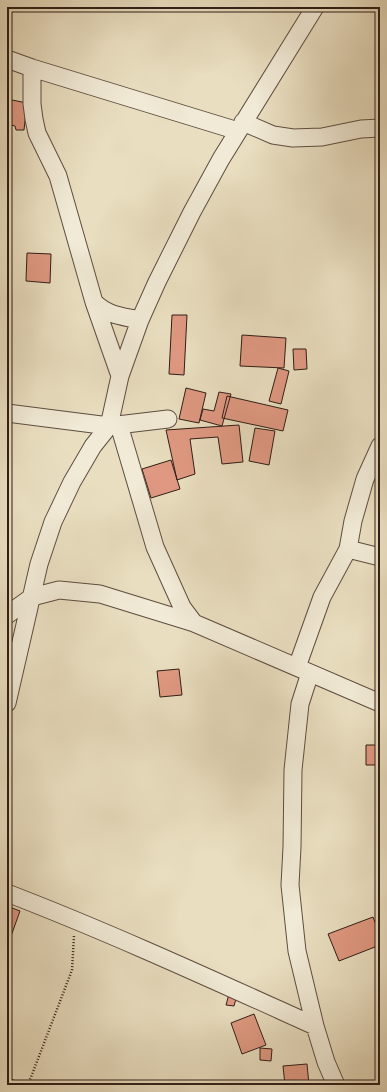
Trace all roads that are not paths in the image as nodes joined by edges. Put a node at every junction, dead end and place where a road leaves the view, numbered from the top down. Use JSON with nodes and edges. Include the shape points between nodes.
{"nodes":[{"id":1,"x":315,"y":7,"type":"edge"},
{"id":2,"x":7,"y":59,"type":"edge"},
{"id":3,"x":32,"y":68,"type":"junction"},
{"id":4,"x":240,"y":126,"type":"junction"},
{"id":5,"x":380,"y":128,"type":"edge"},
{"id":6,"x":94,"y":302,"type":"junction"},
{"id":7,"x":140,"y":320,"type":"junction"},
{"id":8,"x":120,"y":376,"type":"junction"},
{"id":9,"x":7,"y":413,"type":"edge"},
{"id":10,"x":168,"y":419,"type":"dead end"},
{"id":11,"x":114,"y":425,"type":"junction"},
{"id":12,"x":380,"y":446,"type":"edge"},
{"id":13,"x":348,"y":549,"type":"junction"},
{"id":14,"x":380,"y":557,"type":"edge"},
{"id":15,"x":32,"y":597,"type":"junction"},
{"id":16,"x":7,"y":615,"type":"edge"},
{"id":17,"x":194,"y":623,"type":"junction"},
{"id":18,"x":303,"y":670,"type":"junction"},
{"id":19,"x":7,"y":703,"type":"edge"},
{"id":20,"x":380,"y":703,"type":"edge"},
{"id":21,"x":7,"y":893,"type":"edge"},
{"id":22,"x":315,"y":1026,"type":"junction"},
{"id":23,"x":336,"y":1085,"type":"edge"}],
"edges":[{"from":1,"to":4,"type":"street"},
{"from":2,"to":3,"type":"street"},
{"from":3,"to":4,"type":"street"},
{"from":3,"to":6,"type":"street","via":[[32,104],[37,133],[58,176]]},
{"from":4,"to":5,"type":"street","via":[[294,138],[322,137],[361,128]]},
{"from":4,"to":7,"type":"street","via":[[192,212]]},
{"from":6,"to":7,"type":"street","via":[[101,309],[113,314]]},
{"from":6,"to":8,"type":"street"},
{"from":7,"to":8,"type":"street"},
{"from":8,"to":11,"type":"street"},
{"from":9,"to":11,"type":"street"},
{"from":10,"to":11,"type":"street"},
{"from":11,"to":15,"type":"street","via":[[93,446],[72,482],[53,522],[39,564]]},
{"from":11,"to":17,"type":"street","via":[[155,547],[182,607]]},
{"from":12,"to":13,"type":"street","via":[[365,479]]},
{"from":13,"to":14,"type":"street"},
{"from":13,"to":18,"type":"street","via":[[322,597]]},
{"from":15,"to":16,"type":"street"},
{"from":15,"to":17,"type":"street","via":[[59,590],[100,594]]},
{"from":15,"to":19,"type":"street"},
{"from":17,"to":18,"type":"street"},
{"from":18,"to":20,"type":"street"},
{"from":18,"to":22,"type":"street","via":[[293,770],[290,885],[297,951]]},
{"from":21,"to":22,"type":"street"},
{"from":22,"to":23,"type":"street"}]}
